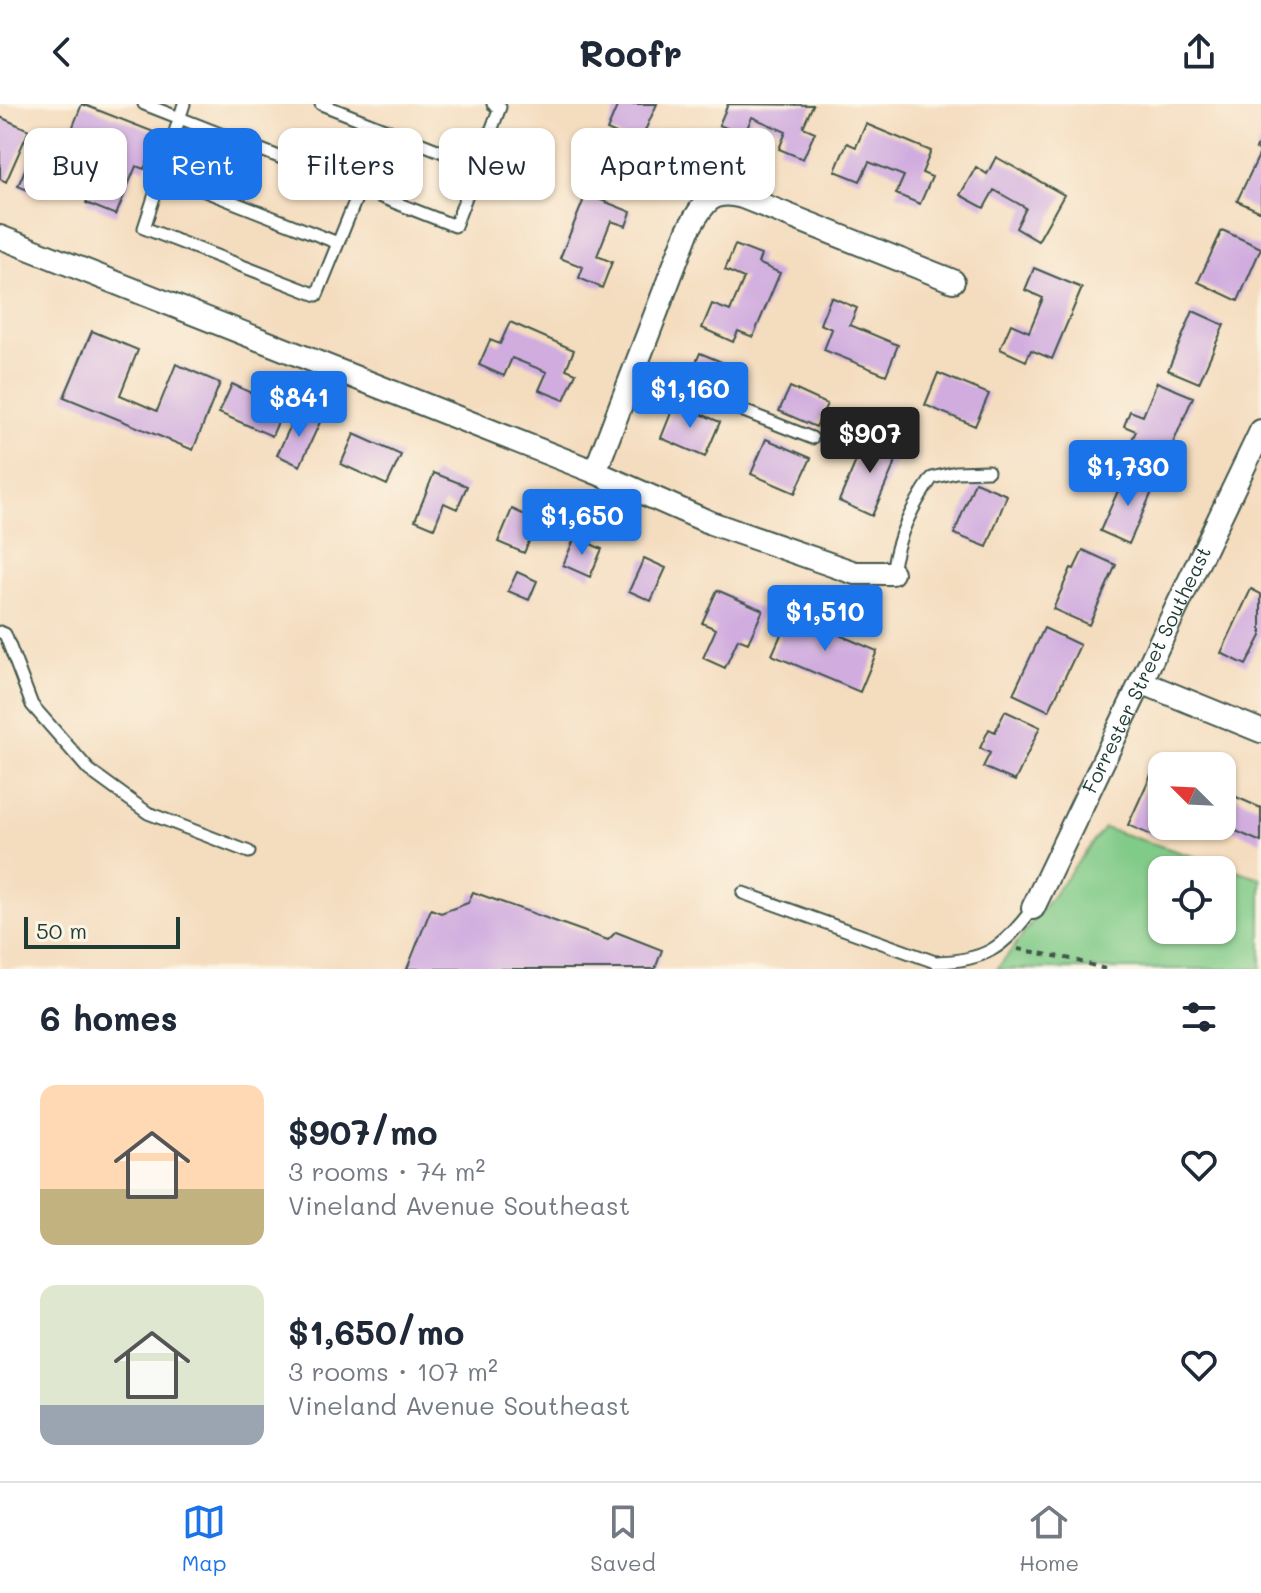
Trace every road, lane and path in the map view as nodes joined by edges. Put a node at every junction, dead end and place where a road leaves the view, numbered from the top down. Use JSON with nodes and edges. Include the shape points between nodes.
{"nodes":[{"id":1,"x":144,"y":104,"type":"edge"},
{"id":2,"x":184,"y":104,"type":"edge"},
{"id":3,"x":321,"y":104,"type":"edge"},
{"id":4,"x":498,"y":105,"type":"edge"},
{"id":5,"x":179,"y":118,"type":"junction"},
{"id":6,"x":176,"y":128,"type":"edge"},
{"id":7,"x":490,"y":128,"type":"edge"},
{"id":8,"x":439,"y":151,"type":"edge"},
{"id":9,"x":278,"y":157,"type":"edge"},
{"id":10,"x":153,"y":200,"type":"edge"},
{"id":11,"x":228,"y":200,"type":"edge"},
{"id":12,"x":356,"y":200,"type":"edge"},
{"id":13,"x":388,"y":200,"type":"edge"},
{"id":14,"x":465,"y":200,"type":"edge"},
{"id":15,"x":0,"y":237,"type":"edge"},
{"id":16,"x":338,"y":243,"type":"junction"},
{"id":17,"x":953,"y":281,"type":"dead end"},
{"id":18,"x":635,"y":368,"type":"junction"},
{"id":19,"x":1261,"y":431,"type":"edge"},
{"id":20,"x":812,"y":438,"type":"dead end"},
{"id":21,"x":988,"y":471,"type":"dead end"},
{"id":22,"x":595,"y":472,"type":"junction"},
{"id":23,"x":892,"y":573,"type":"joint"},
{"id":24,"x":0,"y":632,"type":"edge"},
{"id":25,"x":1141,"y":682,"type":"junction"},
{"id":26,"x":1261,"y":731,"type":"edge"},
{"id":27,"x":249,"y":852,"type":"dead end"},
{"id":28,"x":743,"y":893,"type":"dead end"},
{"id":29,"x":1033,"y":908,"type":"joint"},
{"id":30,"x":1000,"y":946,"type":"junction"},
{"id":31,"x":1105,"y":969,"type":"edge"}],
"edges":[{"from":1,"to":5,"type":"lane"},
{"from":2,"to":5,"type":"lane"},
{"from":3,"to":8,"type":"lane"},
{"from":4,"to":7,"type":"lane"},
{"from":5,"to":6,"type":"lane"},
{"from":5,"to":9,"type":"lane"},
{"from":10,"to":16,"type":"lane","via":[[144,228],[317,295]]},
{"from":11,"to":16,"type":"lane"},
{"from":12,"to":16,"type":"lane"},
{"from":13,"to":14,"type":"lane","via":[[455,226]]},
{"from":15,"to":22,"type":"street"},
{"from":17,"to":18,"type":"street","via":[[745,198],[720,193],[700,209],[688,230]]},
{"from":18,"to":20,"type":"lane"},
{"from":18,"to":22,"type":"street"},
{"from":19,"to":25,"type":"street","name":"Forrester Street Southeast"},
{"from":21,"to":23,"type":"lane","via":[[932,478],[896,544]]},
{"from":22,"to":23,"type":"street","via":[[711,523],[855,573]]},
{"from":24,"to":27,"type":"lane","via":[[32,705],[89,770],[148,813]]},
{"from":25,"to":26,"type":"street"},
{"from":25,"to":29,"type":"street","name":"Forrester Street Southeast"},
{"from":28,"to":30,"type":"lane","via":[[935,962],[957,962]]},
{"from":29,"to":30,"type":"lane"},
{"from":30,"to":31,"type":"path"}]}
